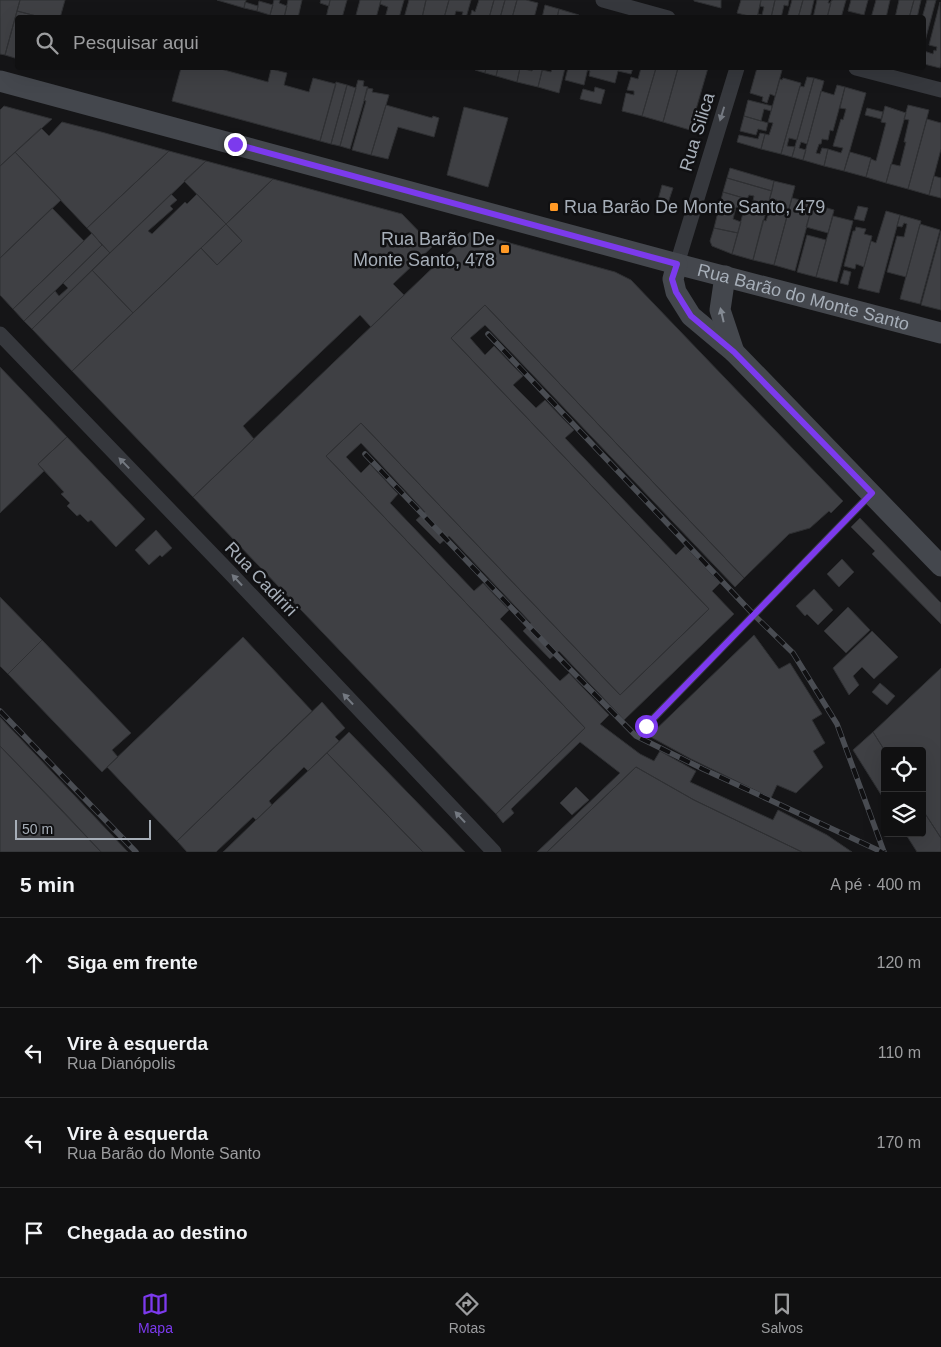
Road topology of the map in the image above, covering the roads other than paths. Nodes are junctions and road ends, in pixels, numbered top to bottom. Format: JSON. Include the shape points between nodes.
{"nodes":[{"id":1,"x":603,"y":0,"type":"edge"},
{"id":2,"x":657,"y":15,"type":"edge"},
{"id":3,"x":735,"y":70,"type":"edge"},
{"id":4,"x":864,"y":70,"type":"edge"},
{"id":5,"x":0,"y":81,"type":"edge"},
{"id":6,"x":941,"y":90,"type":"edge"},
{"id":7,"x":677,"y":264,"type":"junction"},
{"id":8,"x":725,"y":276,"type":"junction"},
{"id":9,"x":941,"y":332,"type":"edge"},
{"id":10,"x":0,"y":334,"type":"edge"},
{"id":11,"x":734,"y":352,"type":"junction"},
{"id":12,"x":872,"y":493,"type":"junction"},
{"id":13,"x":941,"y":566,"type":"edge"},
{"id":14,"x":646,"y":726,"type":"dead end"},
{"id":15,"x":494,"y":852,"type":"edge"}],
"edges":[{"from":1,"to":2,"type":"street"},
{"from":3,"to":7,"type":"street","name":"Rua Silica","one_way":true},
{"from":4,"to":6,"type":"street"},
{"from":5,"to":7,"type":"street","name":"Rua Barão do Monte Santo"},
{"from":7,"to":8,"type":"street","name":"Rua Barão do Monte Santo"},
{"from":7,"to":11,"type":"street","via":[[672,279],[691,316]]},
{"from":8,"to":9,"type":"street","name":"Rua Barão do Monte Santo"},
{"from":11,"to":8,"type":"street","one_way":true,"via":[[720,310]]},
{"from":15,"to":10,"type":"street","name":"Rua Cadiriri","one_way":true},
{"from":11,"to":12,"type":"street"},
{"from":12,"to":13,"type":"street"},
{"from":12,"to":14,"type":"lane"}]}
